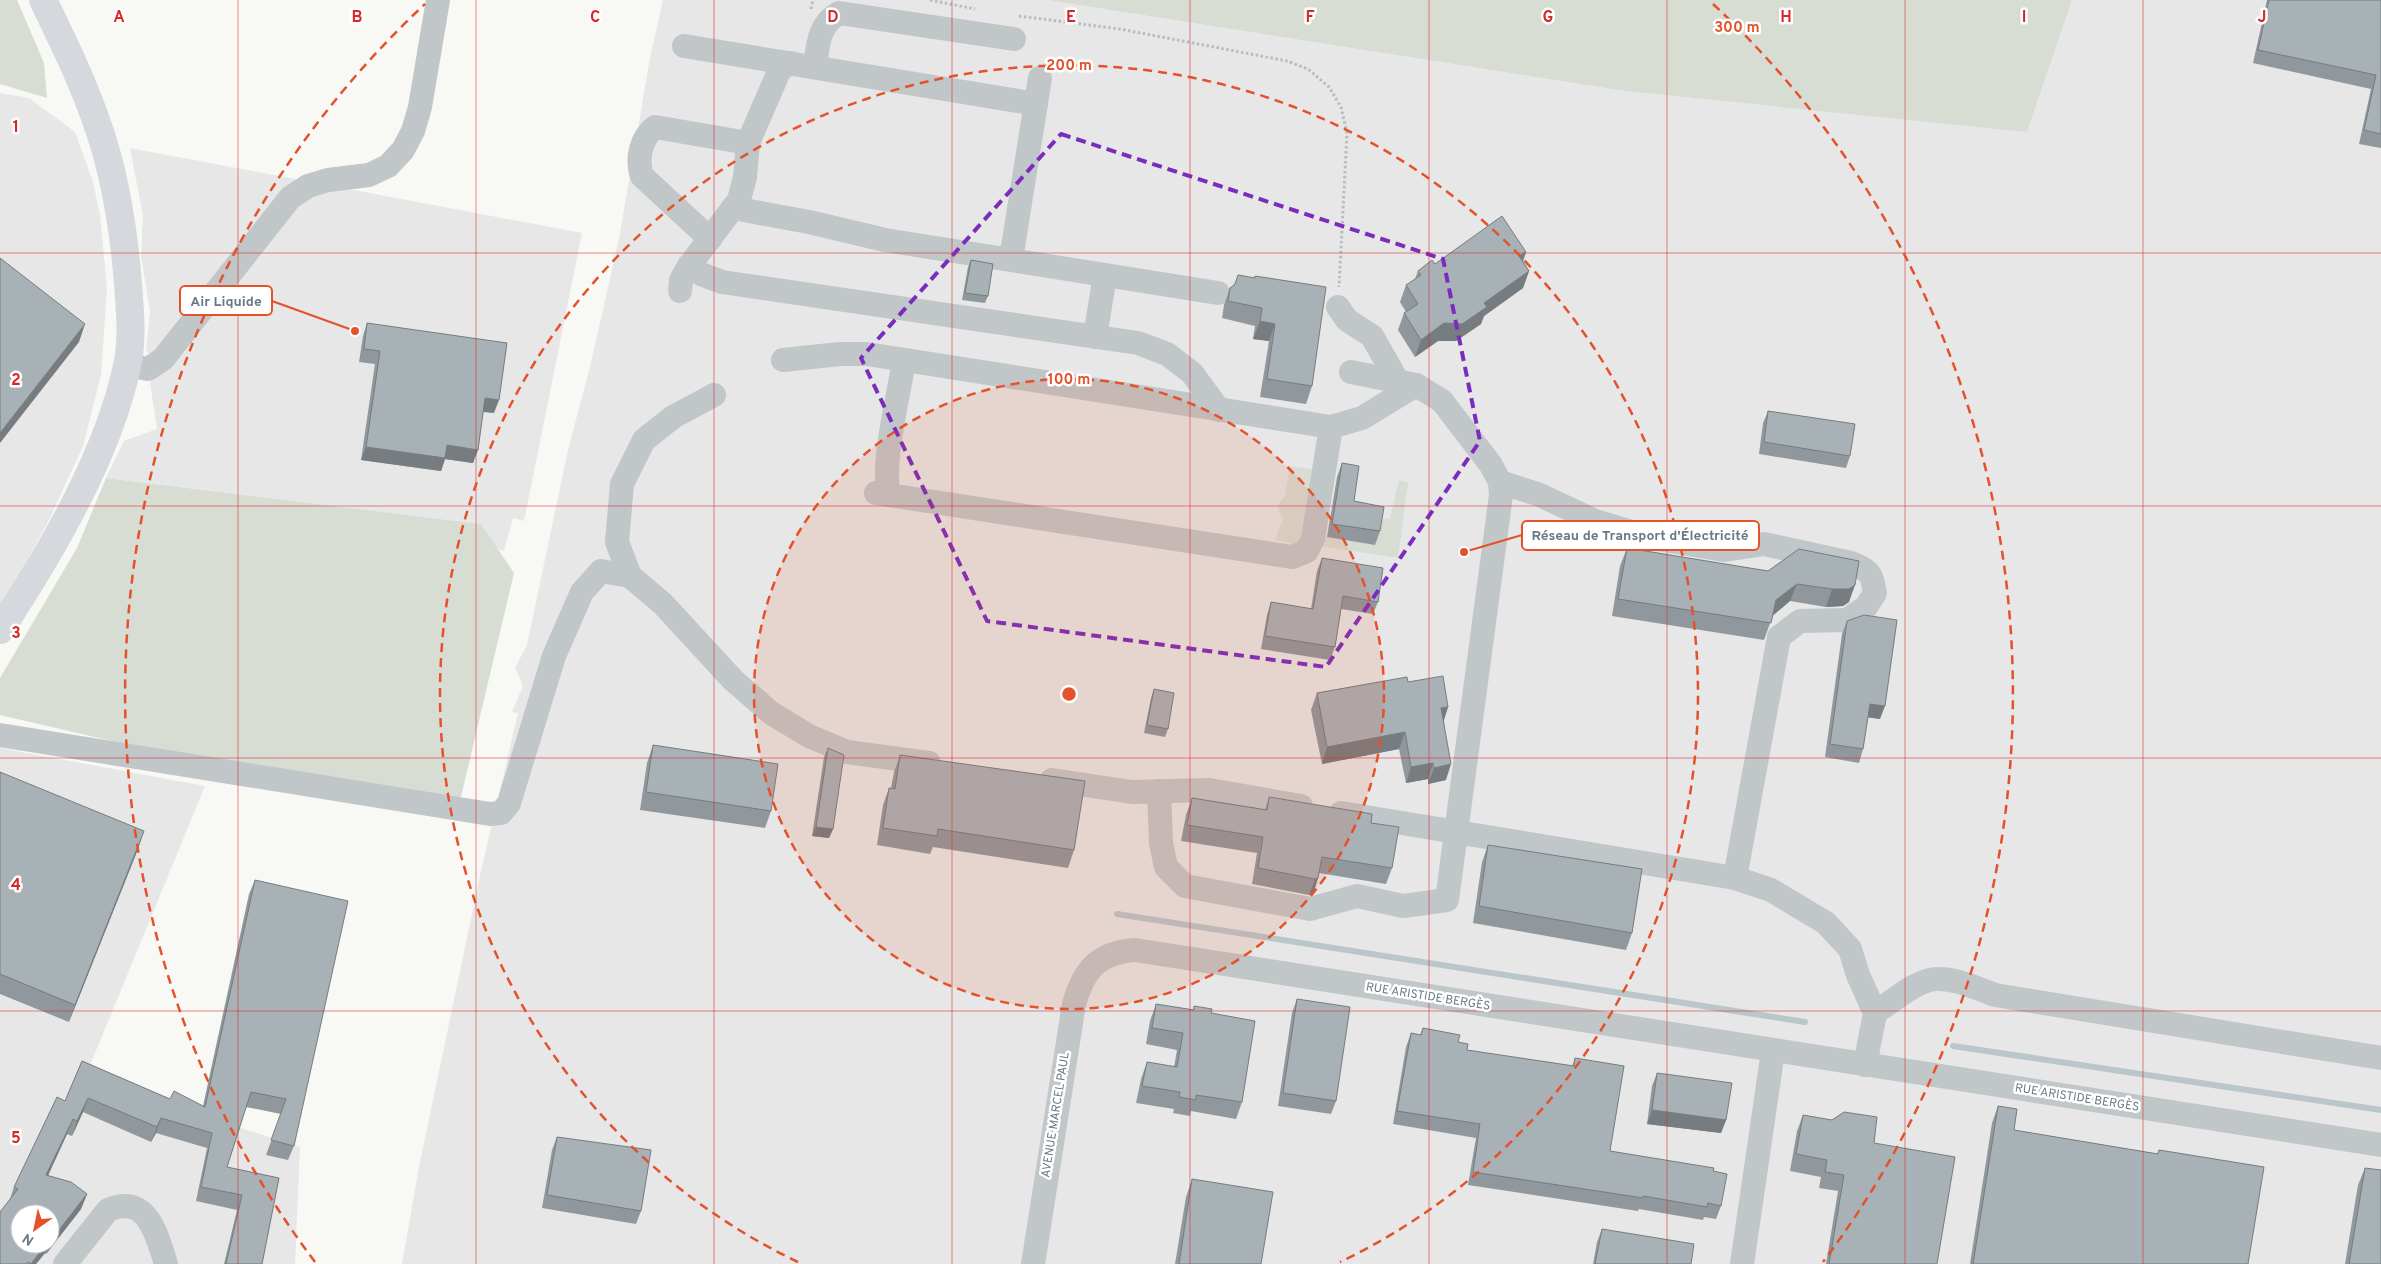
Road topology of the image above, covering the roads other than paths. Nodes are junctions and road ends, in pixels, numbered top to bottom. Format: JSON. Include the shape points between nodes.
{"nodes":[{"id":1,"x":43,"y":0,"type":"edge"},
{"id":2,"x":438,"y":0,"type":"edge"},
{"id":3,"x":1014,"y":38,"type":"dead end"},
{"id":4,"x":684,"y":46,"type":"dead end"},
{"id":5,"x":791,"y":63,"type":"junction"},
{"id":6,"x":815,"y":67,"type":"junction"},
{"id":7,"x":1040,"y":78,"type":"dead end"},
{"id":8,"x":1036,"y":104,"type":"junction"},
{"id":9,"x":748,"y":143,"type":"junction"},
{"id":10,"x":733,"y":208,"type":"junction"},
{"id":11,"x":710,"y":239,"type":"junction"},
{"id":12,"x":1011,"y":259,"type":"junction"},
{"id":13,"x":689,"y":266,"type":"junction"},
{"id":14,"x":1105,"y":275,"type":"junction"},
{"id":15,"x":680,"y":291,"type":"dead end"},
{"id":16,"x":1218,"y":293,"type":"dead end"},
{"id":17,"x":1338,"y":307,"type":"road end"},
{"id":18,"x":1095,"y":337,"type":"junction"},
{"id":19,"x":783,"y":360,"type":"dead end"},
{"id":20,"x":904,"y":360,"type":"junction"},
{"id":21,"x":127,"y":365,"type":"junction"},
{"id":22,"x":1351,"y":372,"type":"dead end"},
{"id":23,"x":1407,"y":384,"type":"junction"},
{"id":24,"x":714,"y":395,"type":"dead end"},
{"id":25,"x":1219,"y":410,"type":"junction"},
{"id":26,"x":1331,"y":428,"type":"junction"},
{"id":27,"x":1500,"y":482,"type":"junction"},
{"id":28,"x":630,"y":576,"type":"junction"},
{"id":29,"x":0,"y":630,"type":"edge"},
{"id":30,"x":0,"y":735,"type":"edge"},
{"id":31,"x":948,"y":766,"type":"edge"},
{"id":32,"x":1035,"y":778,"type":"edge"},
{"id":33,"x":1159,"y":791,"type":"junction"},
{"id":34,"x":1456,"y":833,"type":"junction"},
{"id":35,"x":1734,"y":878,"type":"junction"},
{"id":36,"x":1088,"y":970,"type":"joint"},
{"id":37,"x":1875,"y":1013,"type":"junction"},
{"id":38,"x":1773,"y":1051,"type":"junction"},
{"id":39,"x":2381,"y":1058,"type":"edge"},
{"id":40,"x":1865,"y":1065,"type":"junction"},
{"id":41,"x":2381,"y":1145,"type":"edge"},
{"id":42,"x":65,"y":1264,"type":"edge"},
{"id":43,"x":166,"y":1264,"type":"edge"},
{"id":44,"x":1033,"y":1264,"type":"edge"},
{"id":45,"x":1742,"y":1264,"type":"edge"}],
"edges":[{"from":1,"to":21,"type":"main road","via":[[100,132],[118,204],[132,330]]},
{"from":2,"to":21,"type":"street","via":[[420,107],[413,132],[403,150],[388,166],[369,175],[328,180],[308,186],[290,198],[163,359],[148,369]]},
{"from":3,"to":6,"type":"street","via":[[839,13],[830,18],[820,32]]},
{"from":4,"to":5,"type":"street"},
{"from":5,"to":6,"type":"street"},
{"from":5,"to":9,"type":"street","via":[[780,69]]},
{"from":6,"to":8,"type":"street"},
{"from":7,"to":8,"type":"street"},
{"from":8,"to":12,"type":"street"},
{"from":9,"to":10,"type":"street","via":[[745,177],[739,200]]},
{"from":9,"to":11,"type":"street","via":[[656,127],[643,142],[639,167],[642,176]]},
{"from":10,"to":11,"type":"street"},
{"from":10,"to":12,"type":"street","via":[[885,240]]},
{"from":11,"to":13,"type":"street"},
{"from":12,"to":14,"type":"street"},
{"from":13,"to":15,"type":"street","via":[[681,280]]},
{"from":13,"to":18,"type":"street","via":[[722,282]]},
{"from":14,"to":16,"type":"street"},
{"from":14,"to":18,"type":"street"},
{"from":17,"to":23,"type":"street","via":[[1347,320],[1372,336]]},
{"from":18,"to":25,"type":"street","via":[[1138,343],[1167,354],[1192,373]]},
{"from":19,"to":20,"type":"street","via":[[867,354]]},
{"from":20,"to":25,"type":"street"},
{"from":20,"to":26,"type":"street","via":[[883,494],[1292,557],[1307,551],[1313,539]]},
{"from":21,"to":29,"type":"main road","via":[[115,414],[69,514]]},
{"from":22,"to":23,"type":"street"},
{"from":23,"to":26,"type":"street","via":[[1362,418]]},
{"from":23,"to":27,"type":"street","via":[[1442,401],[1491,465]]},
{"from":24,"to":28,"type":"street","via":[[673,417],[644,440],[630,466],[622,484],[617,542]]},
{"from":25,"to":26,"type":"street"},
{"from":27,"to":34,"type":"street","via":[[1501,495]]},
{"from":27,"to":35,"type":"street","via":[[1635,534],[1724,550],[1764,544],[1851,563],[1872,576],[1875,593],[1866,607],[1848,620],[1800,621],[1779,637]]},
{"from":28,"to":30,"type":"street","via":[[601,571],[582,592],[554,656],[509,803],[501,813],[490,814]]},
{"from":28,"to":31,"type":"street","via":[[663,604],[733,680],[771,713],[809,736],[847,752]]},
{"from":32,"to":33,"type":"street","via":[[1132,792]]},
{"from":33,"to":34,"type":"street","via":[[1209,790]]},
{"from":33,"to":34,"type":"street","via":[[1161,844],[1166,867],[1185,886],[1310,909],[1357,896],[1403,906],[1447,900]]},
{"from":34,"to":35,"type":"street"},
{"from":35,"to":37,"type":"street","via":[[1771,890],[1826,923],[1850,949]]},
{"from":36,"to":38,"type":"street","name":"RUE ARISTIDE BERGÈS","via":[[1116,952],[1135,950]]},
{"from":36,"to":44,"type":"street","name":"AVENUE MARCEL PAUL","via":[[1079,985],[1074,1004]]},
{"from":37,"to":39,"type":"street","via":[[1913,986],[1934,977],[1957,980],[1995,995]]},
{"from":37,"to":40,"type":"street"},
{"from":38,"to":40,"type":"street","name":"RUE ARISTIDE BERGÈS"},
{"from":38,"to":45,"type":"street"},
{"from":40,"to":41,"type":"street","name":"RUE ARISTIDE BERGÈS"},
{"from":42,"to":43,"type":"street","via":[[108,1210],[116,1206],[146,1215],[153,1224]]}]}
